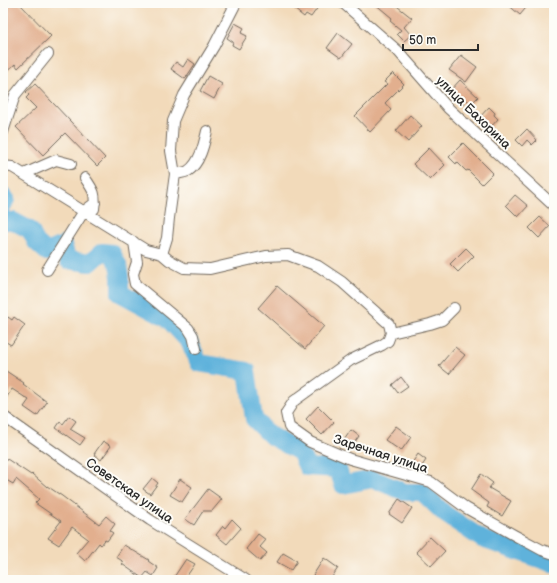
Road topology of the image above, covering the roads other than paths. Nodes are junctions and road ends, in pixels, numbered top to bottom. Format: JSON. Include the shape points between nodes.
{"nodes":[{"id":1,"x":236,"y":3,"type":"edge"},
{"id":2,"x":343,"y":3,"type":"edge"},
{"id":3,"x":48,"y":54,"type":"dead end"},
{"id":4,"x":207,"y":131,"type":"dead end"},
{"id":5,"x":3,"y":132,"type":"edge"},
{"id":6,"x":71,"y":164,"type":"dead end"},
{"id":7,"x":3,"y":166,"type":"edge"},
{"id":8,"x":24,"y":174,"type":"junction"},
{"id":9,"x":176,"y":174,"type":"junction"},
{"id":10,"x":86,"y":178,"type":"dead end"},
{"id":11,"x":95,"y":203,"type":"junction"},
{"id":12,"x":554,"y":206,"type":"edge"},
{"id":13,"x":84,"y":211,"type":"junction"},
{"id":14,"x":93,"y":217,"type":"junction"},
{"id":15,"x":134,"y":242,"type":"junction"},
{"id":16,"x":162,"y":254,"type":"junction"},
{"id":17,"x":47,"y":270,"type":"dead end"},
{"id":18,"x":454,"y":308,"type":"dead end"},
{"id":19,"x":391,"y":333,"type":"junction"},
{"id":20,"x":196,"y":350,"type":"dead end"},
{"id":21,"x":3,"y":416,"type":"edge"},
{"id":22,"x":554,"y":554,"type":"edge"},
{"id":23,"x":246,"y":580,"type":"edge"}],
"edges":[{"from":1,"to":9,"type":"street","via":[[214,46],[184,95],[173,121],[171,151]]},
{"from":2,"to":12,"type":"street","name":"улица Бахорина","via":[[398,51],[448,108]]},
{"from":3,"to":5,"type":"street","via":[[15,95]]},
{"from":4,"to":9,"type":"street","via":[[194,165],[187,171]]},
{"from":6,"to":8,"type":"street","via":[[56,160]]},
{"from":7,"to":8,"type":"street","via":[[12,167]]},
{"from":8,"to":13,"type":"street"},
{"from":9,"to":16,"type":"street","via":[[167,238]]},
{"from":10,"to":11,"type":"street","via":[[96,197]]},
{"from":11,"to":13,"type":"street"},
{"from":11,"to":14,"type":"street"},
{"from":13,"to":14,"type":"street"},
{"from":13,"to":17,"type":"street"},
{"from":14,"to":15,"type":"street"},
{"from":15,"to":16,"type":"street","via":[[146,250]]},
{"from":15,"to":20,"type":"street","via":[[137,262],[135,284],[188,328]]},
{"from":16,"to":19,"type":"street","via":[[184,268],[204,269],[266,256],[288,255],[300,259],[318,266],[342,282],[389,324]]},
{"from":18,"to":19,"type":"street","via":[[442,320]]},
{"from":19,"to":22,"type":"street","name":"Заречная улица","via":[[388,341],[351,360],[294,401],[286,413],[289,427],[310,442],[350,459],[431,482],[466,508],[514,536]]},
{"from":21,"to":23,"type":"street","name":"Советская улица","via":[[150,520]]}]}
